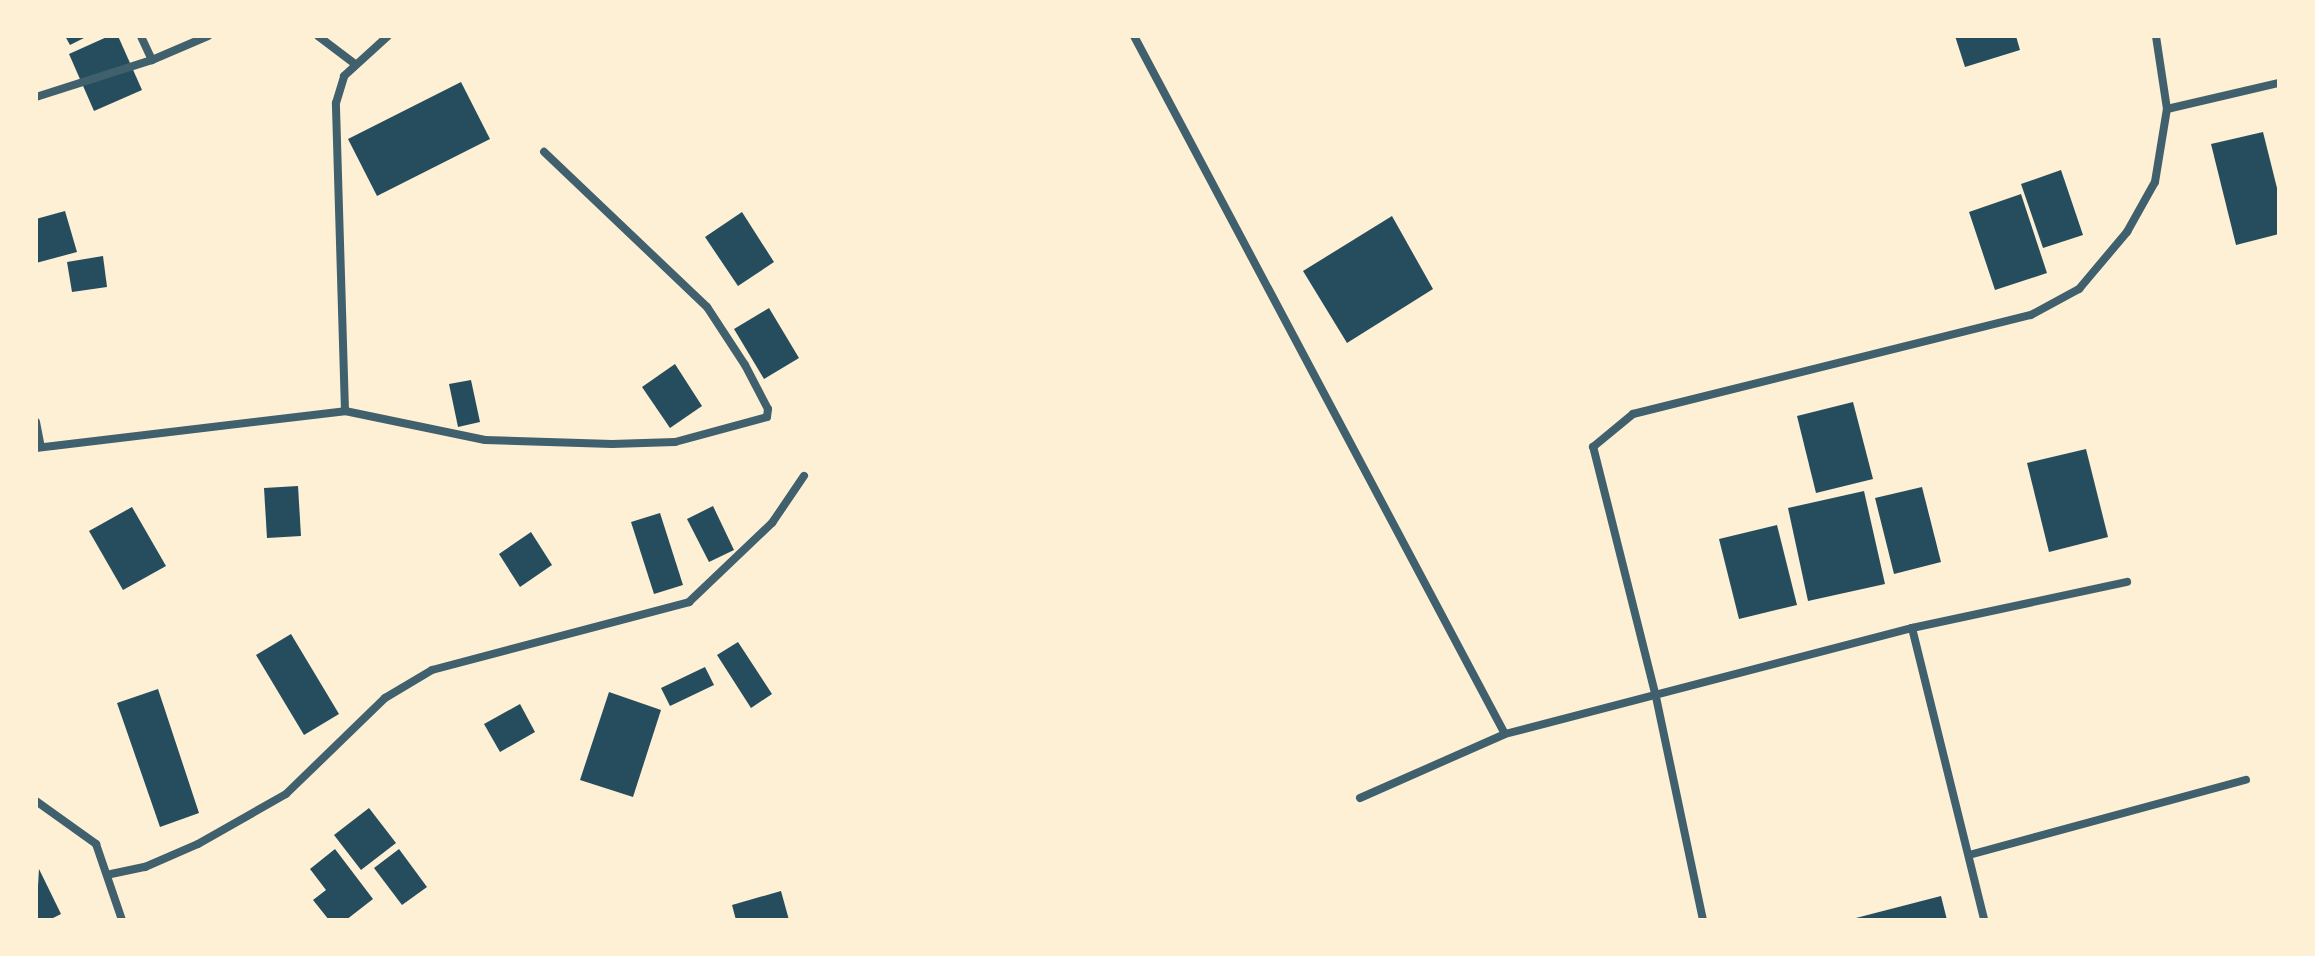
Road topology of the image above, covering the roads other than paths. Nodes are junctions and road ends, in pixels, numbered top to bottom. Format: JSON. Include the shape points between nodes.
{"nodes":[{"id":1,"x":141,"y":36,"type":"edge"},
{"id":2,"x":208,"y":36,"type":"edge"},
{"id":3,"x":318,"y":36,"type":"edge"},
{"id":4,"x":388,"y":36,"type":"edge"},
{"id":5,"x":1134,"y":36,"type":"edge"},
{"id":6,"x":2156,"y":36,"type":"edge"},
{"id":7,"x":152,"y":60,"type":"junction"},
{"id":8,"x":355,"y":64,"type":"junction"},
{"id":9,"x":2279,"y":83,"type":"edge"},
{"id":10,"x":36,"y":97,"type":"edge"},
{"id":11,"x":2167,"y":109,"type":"junction"},
{"id":12,"x":544,"y":152,"type":"dead end"},
{"id":13,"x":345,"y":411,"type":"junction"},
{"id":14,"x":36,"y":422,"type":"edge"},
{"id":15,"x":38,"y":447,"type":"edge"},
{"id":16,"x":804,"y":476,"type":"dead end"},
{"id":17,"x":2127,"y":582,"type":"dead end"},
{"id":18,"x":1912,"y":628,"type":"junction"},
{"id":19,"x":1655,"y":693,"type":"junction"},
{"id":20,"x":1505,"y":734,"type":"junction"},
{"id":21,"x":2246,"y":780,"type":"dead end"},
{"id":22,"x":1360,"y":798,"type":"dead end"},
{"id":23,"x":36,"y":801,"type":"edge"},
{"id":24,"x":1969,"y":855,"type":"junction"},
{"id":25,"x":111,"y":874,"type":"junction"},
{"id":26,"x":122,"y":920,"type":"edge"},
{"id":27,"x":1703,"y":920,"type":"edge"},
{"id":28,"x":1984,"y":920,"type":"edge"}],
"edges":[{"from":1,"to":7,"type":"street"},
{"from":2,"to":7,"type":"street"},
{"from":3,"to":8,"type":"street"},
{"from":4,"to":8,"type":"street"},
{"from":5,"to":20,"type":"street"},
{"from":6,"to":11,"type":"street"},
{"from":7,"to":10,"type":"street"},
{"from":8,"to":13,"type":"street","via":[[344,76],[336,103]]},
{"from":9,"to":11,"type":"street"},
{"from":11,"to":19,"type":"street","via":[[2155,182],[2127,232],[2079,289],[2031,315],[1633,414],[1593,447]]},
{"from":12,"to":13,"type":"street","via":[[707,307],[745,365],[768,409],[767,417],[675,442],[612,444],[485,440]]},
{"from":13,"to":15,"type":"street"},
{"from":14,"to":15,"type":"street"},
{"from":16,"to":25,"type":"street","via":[[772,523],[689,602],[432,670],[385,698],[286,794],[198,844],[145,867]]},
{"from":17,"to":18,"type":"street"},
{"from":18,"to":19,"type":"street"},
{"from":18,"to":24,"type":"street"},
{"from":19,"to":20,"type":"street"},
{"from":19,"to":27,"type":"street"},
{"from":20,"to":22,"type":"street"},
{"from":21,"to":24,"type":"street"},
{"from":23,"to":25,"type":"street","via":[[96,844]]},
{"from":24,"to":28,"type":"street"},
{"from":25,"to":26,"type":"street"}]}
